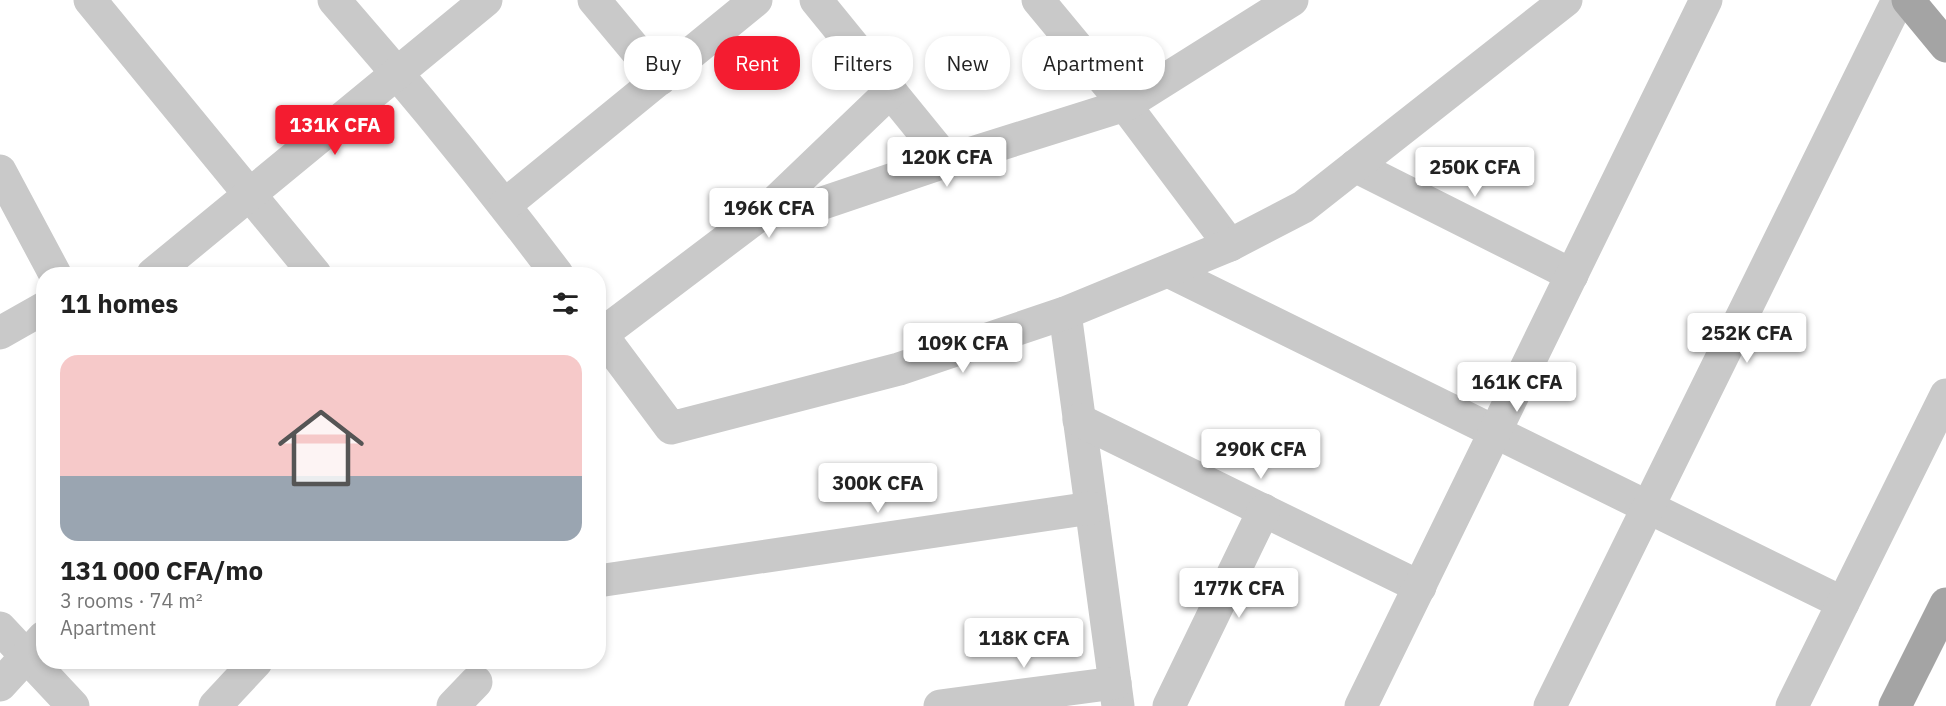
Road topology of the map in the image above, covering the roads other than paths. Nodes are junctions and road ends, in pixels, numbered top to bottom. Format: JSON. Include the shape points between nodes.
{"nodes":[{"id":1,"x":90,"y":0,"type":"edge"},
{"id":2,"x":334,"y":0,"type":"edge"},
{"id":3,"x":486,"y":0,"type":"edge"},
{"id":4,"x":594,"y":0,"type":"edge"},
{"id":5,"x":756,"y":0,"type":"edge"},
{"id":6,"x":816,"y":0,"type":"edge"},
{"id":7,"x":1038,"y":0,"type":"edge"},
{"id":8,"x":1292,"y":0,"type":"edge"},
{"id":9,"x":1566,"y":0,"type":"edge"},
{"id":10,"x":1706,"y":0,"type":"edge"},
{"id":11,"x":1898,"y":0,"type":"edge"},
{"id":12,"x":1908,"y":0,"type":"edge"},
{"id":13,"x":1256,"y":9,"type":"edge"},
{"id":14,"x":624,"y":36,"type":"edge"},
{"id":15,"x":702,"y":44,"type":"edge"},
{"id":16,"x":1946,"y":46,"type":"edge"},
{"id":17,"x":398,"y":72,"type":"junction"},
{"id":18,"x":646,"y":90,"type":"edge"},
{"id":19,"x":891,"y":91,"type":"junction"},
{"id":20,"x":1125,"y":105,"type":"junction"},
{"id":21,"x":947,"y":161,"type":"junction"},
{"id":22,"x":1354,"y":166,"type":"junction"},
{"id":23,"x":0,"y":171,"type":"edge"},
{"id":24,"x":249,"y":194,"type":"junction"},
{"id":25,"x":505,"y":205,"type":"junction"},
{"id":26,"x":770,"y":207,"type":"junction"},
{"id":27,"x":1230,"y":245,"type":"junction"},
{"id":28,"x":51,"y":267,"type":"edge"},
{"id":29,"x":161,"y":267,"type":"edge"},
{"id":30,"x":301,"y":267,"type":"edge"},
{"id":31,"x":552,"y":267,"type":"edge"},
{"id":32,"x":1168,"y":271,"type":"junction"},
{"id":33,"x":1572,"y":275,"type":"junction"},
{"id":34,"x":36,"y":313,"type":"edge"},
{"id":35,"x":1065,"y":313,"type":"junction"},
{"id":36,"x":606,"y":328,"type":"edge"},
{"id":37,"x":0,"y":333,"type":"edge"},
{"id":38,"x":606,"y":340,"type":"edge"},
{"id":39,"x":1946,"y":395,"type":"edge"},
{"id":40,"x":1079,"y":420,"type":"junction"},
{"id":41,"x":1495,"y":431,"type":"junction"},
{"id":42,"x":1648,"y":506,"type":"junction"},
{"id":43,"x":1091,"y":508,"type":"junction"},
{"id":44,"x":1264,"y":510,"type":"junction"},
{"id":45,"x":606,"y":580,"type":"edge"},
{"id":46,"x":1420,"y":587,"type":"junction"},
{"id":47,"x":1843,"y":603,"type":"junction"},
{"id":48,"x":1946,"y":604,"type":"edge"},
{"id":49,"x":0,"y":628,"type":"edge"},
{"id":50,"x":35,"y":646,"type":"edge"},
{"id":51,"x":50,"y":669,"type":"edge"},
{"id":52,"x":249,"y":669,"type":"edge"},
{"id":53,"x":476,"y":682,"type":"dead end"},
{"id":54,"x":0,"y":685,"type":"edge"},
{"id":55,"x":1116,"y":695,"type":"edge"},
{"id":56,"x":73,"y":706,"type":"edge"},
{"id":57,"x":215,"y":706,"type":"edge"},
{"id":58,"x":453,"y":706,"type":"edge"},
{"id":59,"x":940,"y":706,"type":"edge"},
{"id":60,"x":1169,"y":706,"type":"edge"},
{"id":61,"x":1361,"y":706,"type":"edge"},
{"id":62,"x":1550,"y":706,"type":"edge"},
{"id":63,"x":1792,"y":706,"type":"edge"},
{"id":64,"x":1895,"y":706,"type":"edge"}],
"edges":[{"from":1,"to":24,"type":"street"},
{"from":2,"to":17,"type":"street"},
{"from":3,"to":17,"type":"street"},
{"from":4,"to":14,"type":"street"},
{"from":5,"to":15,"type":"street"},
{"from":6,"to":19,"type":"street"},
{"from":7,"to":20,"type":"street"},
{"from":8,"to":13,"type":"street"},
{"from":9,"to":22,"type":"street"},
{"from":10,"to":33,"type":"street"},
{"from":11,"to":42,"type":"street"},
{"from":12,"to":16,"type":"main road"},
{"from":13,"to":20,"type":"street"},
{"from":17,"to":24,"type":"street"},
{"from":17,"to":25,"type":"street"},
{"from":18,"to":25,"type":"street"},
{"from":19,"to":21,"type":"street"},
{"from":19,"to":26,"type":"street"},
{"from":20,"to":21,"type":"street"},
{"from":20,"to":27,"type":"street"},
{"from":21,"to":26,"type":"street","via":[[811,207]]},
{"from":22,"to":27,"type":"street","via":[[1303,207]]},
{"from":22,"to":33,"type":"street"},
{"from":23,"to":28,"type":"street"},
{"from":24,"to":29,"type":"street"},
{"from":24,"to":30,"type":"street"},
{"from":25,"to":31,"type":"street"},
{"from":26,"to":36,"type":"street"},
{"from":27,"to":32,"type":"street"},
{"from":32,"to":35,"type":"street"},
{"from":32,"to":41,"type":"street"},
{"from":33,"to":41,"type":"street"},
{"from":34,"to":37,"type":"street"},
{"from":35,"to":38,"type":"street","via":[[898,369],[671,428]]},
{"from":35,"to":40,"type":"street"},
{"from":39,"to":47,"type":"street"},
{"from":40,"to":43,"type":"street"},
{"from":40,"to":44,"type":"street"},
{"from":41,"to":42,"type":"street"},
{"from":41,"to":46,"type":"street"},
{"from":42,"to":47,"type":"street"},
{"from":42,"to":62,"type":"street"},
{"from":43,"to":45,"type":"street"},
{"from":43,"to":55,"type":"street"},
{"from":44,"to":46,"type":"street"},
{"from":44,"to":60,"type":"street"},
{"from":46,"to":61,"type":"street"},
{"from":47,"to":63,"type":"street"},
{"from":48,"to":64,"type":"main road"},
{"from":49,"to":50,"type":"street"},
{"from":50,"to":54,"type":"street"},
{"from":51,"to":56,"type":"street"},
{"from":52,"to":57,"type":"street"},
{"from":53,"to":58,"type":"street"},
{"from":55,"to":59,"type":"street"}]}
